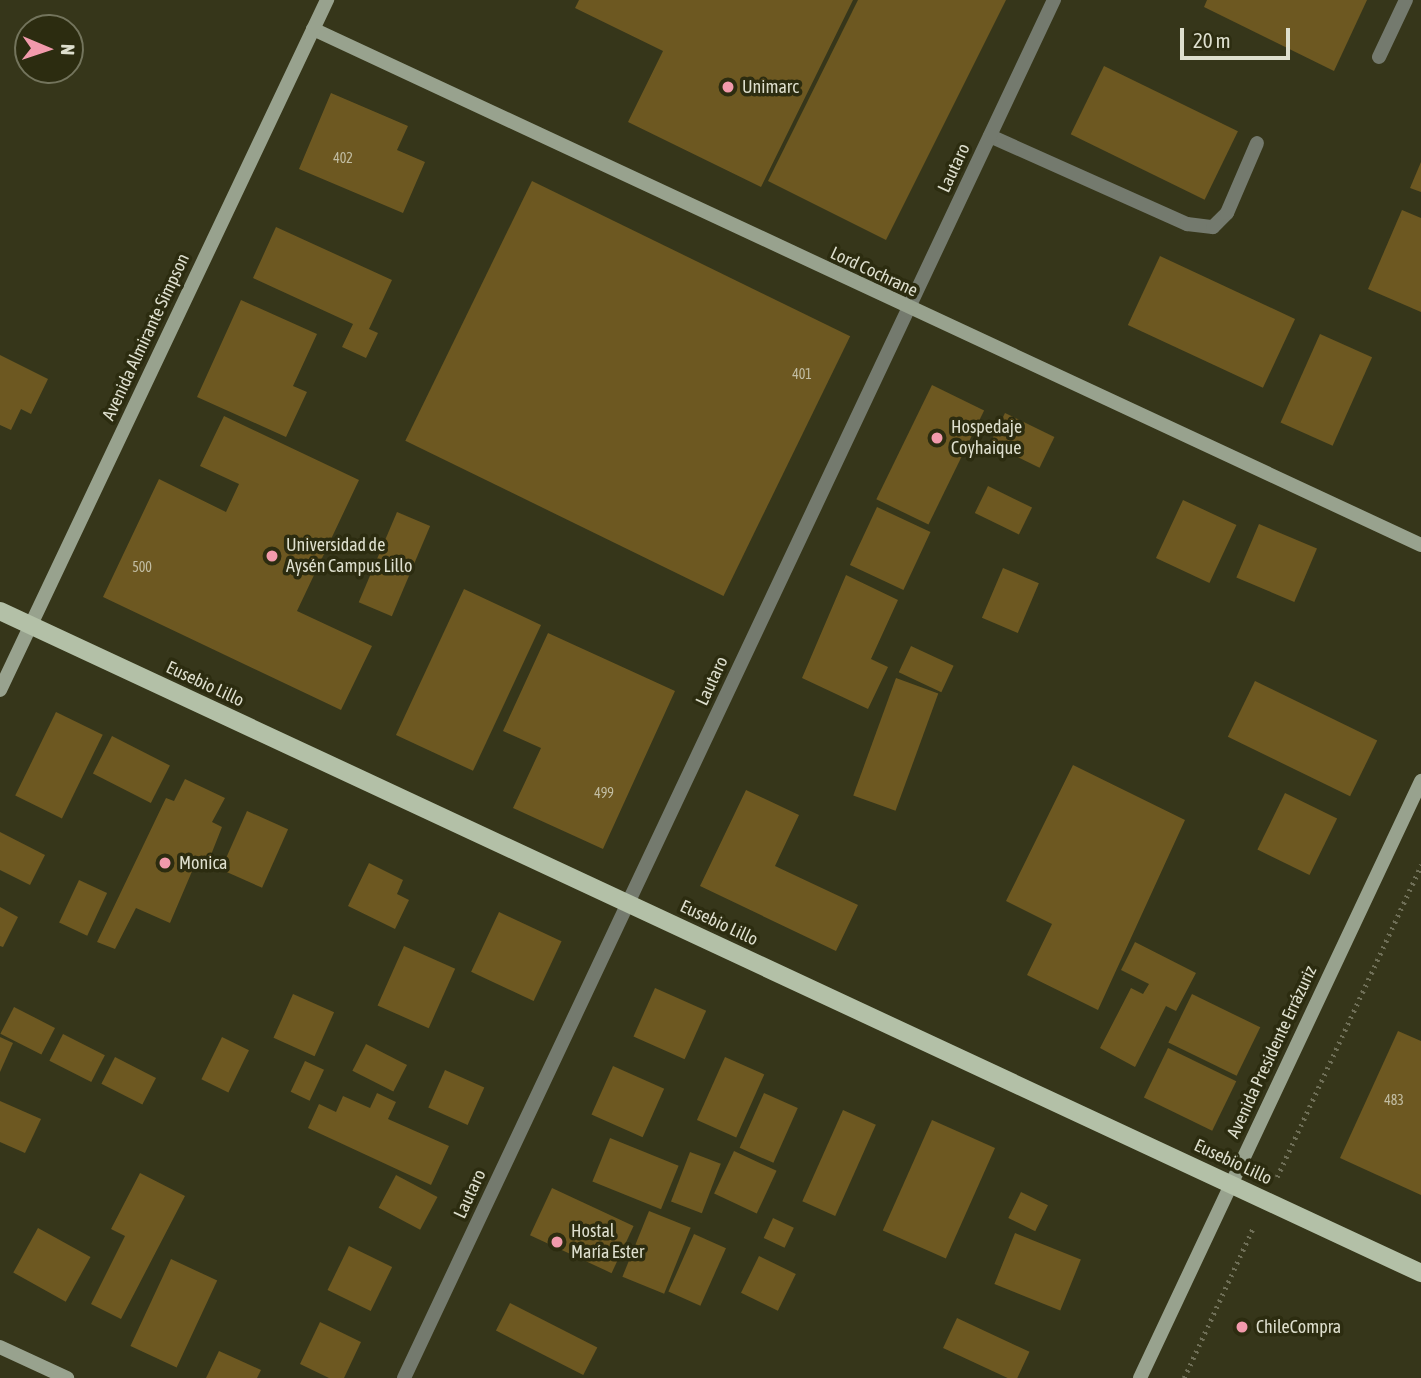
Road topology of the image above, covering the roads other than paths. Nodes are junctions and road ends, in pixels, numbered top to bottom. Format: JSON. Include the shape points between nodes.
{"nodes":[{"id":1,"x":327,"y":0,"type":"edge"},
{"id":2,"x":1054,"y":0,"type":"edge"},
{"id":3,"x":1406,"y":0,"type":"edge"},
{"id":4,"x":313,"y":29,"type":"junction"},
{"id":5,"x":1379,"y":57,"type":"dead end"},
{"id":6,"x":990,"y":136,"type":"junction"},
{"id":7,"x":1256,"y":143,"type":"dead end"},
{"id":8,"x":910,"y":309,"type":"junction"},
{"id":9,"x":1421,"y":545,"type":"edge"},
{"id":10,"x":0,"y":611,"type":"edge"},
{"id":11,"x":31,"y":626,"type":"junction"},
{"id":12,"x":0,"y":690,"type":"edge"},
{"id":13,"x":1421,"y":780,"type":"edge"},
{"id":14,"x":628,"y":904,"type":"junction"},
{"id":15,"x":1231,"y":1184,"type":"junction"},
{"id":16,"x":1421,"y":1273,"type":"edge"},
{"id":17,"x":0,"y":1347,"type":"edge"},
{"id":18,"x":66,"y":1378,"type":"edge"},
{"id":19,"x":404,"y":1378,"type":"edge"},
{"id":20,"x":1140,"y":1378,"type":"edge"}],
"edges":[{"from":1,"to":4,"type":"main road","name":"Avenida Almirante Simpson"},
{"from":2,"to":6,"type":"street","name":"Lautaro"},
{"from":3,"to":5,"type":"street"},
{"from":4,"to":8,"type":"main road","name":"Lord Cochrane"},
{"from":4,"to":11,"type":"main road","name":"Avenida Almirante Simpson"},
{"from":6,"to":7,"type":"street","via":[[1187,224],[1213,227],[1227,213]]},
{"from":6,"to":8,"type":"street","name":"Lautaro"},
{"from":8,"to":9,"type":"main road","name":"Lord Cochrane"},
{"from":8,"to":14,"type":"street","name":"Lautaro"},
{"from":10,"to":11,"type":"main road","name":"Eusebio Lillo"},
{"from":11,"to":12,"type":"main road","name":"Avenida Almirante Simpson"},
{"from":11,"to":14,"type":"main road","name":"Eusebio Lillo"},
{"from":13,"to":15,"type":"main road","name":"Avenida Presidente Errázuriz"},
{"from":14,"to":15,"type":"main road","name":"Eusebio Lillo"},
{"from":14,"to":19,"type":"street","name":"Lautaro"},
{"from":15,"to":16,"type":"main road","name":"Eusebio Lillo"},
{"from":15,"to":20,"type":"main road","name":"Avenida Presidente Errázuriz"},
{"from":17,"to":18,"type":"main road"}]}
